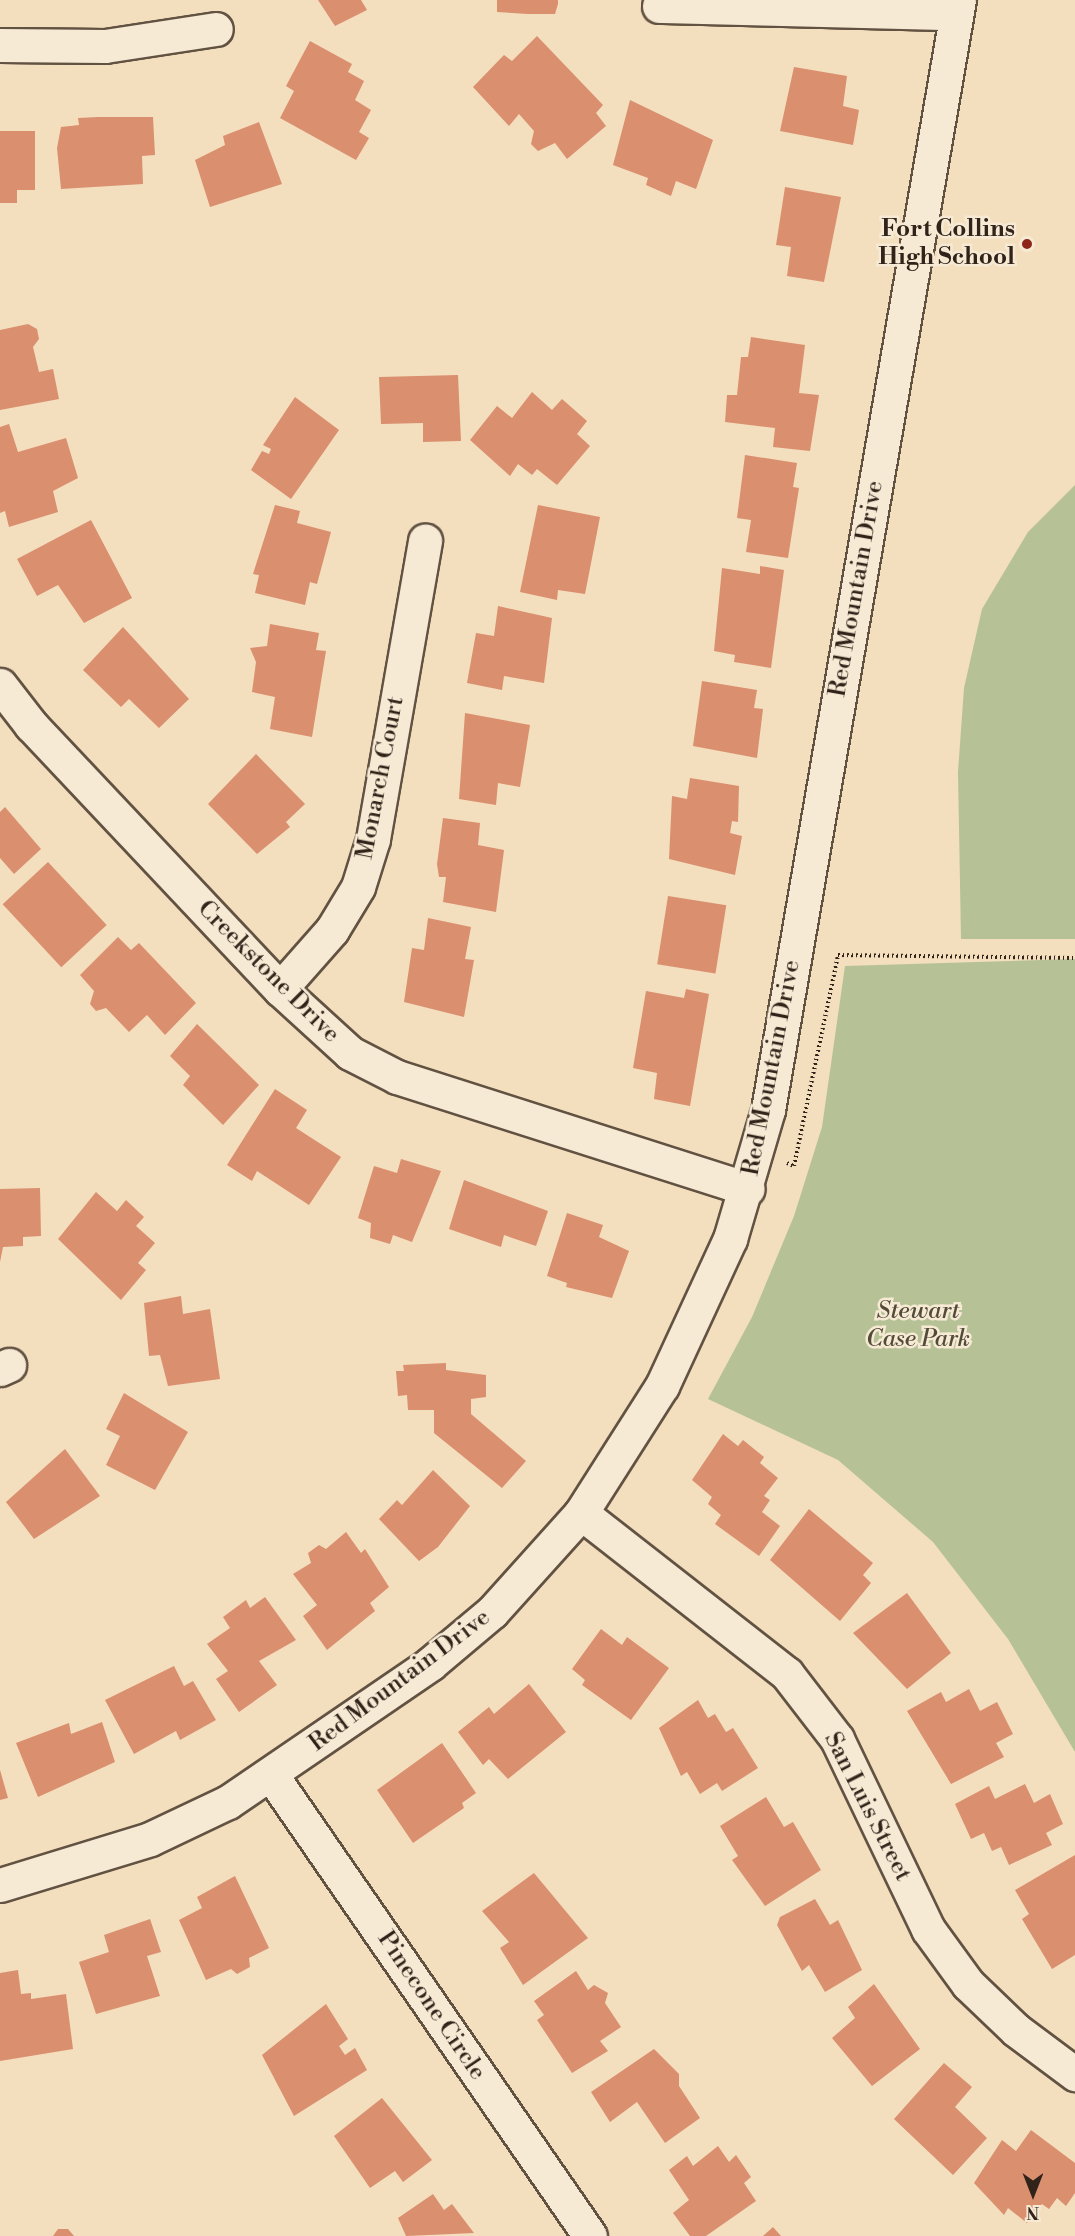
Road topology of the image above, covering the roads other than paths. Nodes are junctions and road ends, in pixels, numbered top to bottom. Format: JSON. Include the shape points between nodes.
{"nodes":[{"id":1,"x":659,"y":6,"type":"dead end"},
{"id":2,"x":958,"y":7,"type":"edge"},
{"id":3,"x":216,"y":29,"type":"dead end"},
{"id":4,"x":0,"y":45,"type":"edge"},
{"id":5,"x":425,"y":541,"type":"dead end"},
{"id":6,"x":0,"y":685,"type":"edge"},
{"id":7,"x":280,"y":989,"type":"junction"},
{"id":8,"x":748,"y":1189,"type":"junction"},
{"id":9,"x":581,"y":1513,"type":"junction"},
{"id":10,"x":272,"y":1776,"type":"junction"},
{"id":11,"x":0,"y":1885,"type":"edge"},
{"id":12,"x":1075,"y":2074,"type":"edge"},
{"id":13,"x":590,"y":2236,"type":"edge"}],
"edges":[{"from":1,"to":2,"type":"street"},
{"from":2,"to":8,"type":"street","name":"Red Mountain Drive","via":[[768,1110]]},
{"from":3,"to":4,"type":"street","via":[[105,46]]},
{"from":5,"to":7,"type":"street","name":"Monarch Court","via":[[373,838],[358,887],[332,930]]},
{"from":6,"to":7,"type":"street","name":"Creekstone Drive","via":[[31,726]]},
{"from":7,"to":8,"type":"street","name":"Creekstone Drive","via":[[350,1053],[397,1077]]},
{"from":8,"to":9,"type":"street","name":"Red Mountain Drive","via":[[698,1314],[662,1386]]},
{"from":9,"to":10,"type":"street","name":"Red Mountain Drive","via":[[492,1612],[430,1664]]},
{"from":9,"to":12,"type":"street","name":"San Luis Street","via":[[787,1674],[837,1739],[928,1929],[968,1984],[1016,2030]]},
{"from":10,"to":11,"type":"street","name":"Red Mountain Drive","via":[[150,1839]]},
{"from":10,"to":13,"type":"street","name":"Pinecone Circle"}]}
